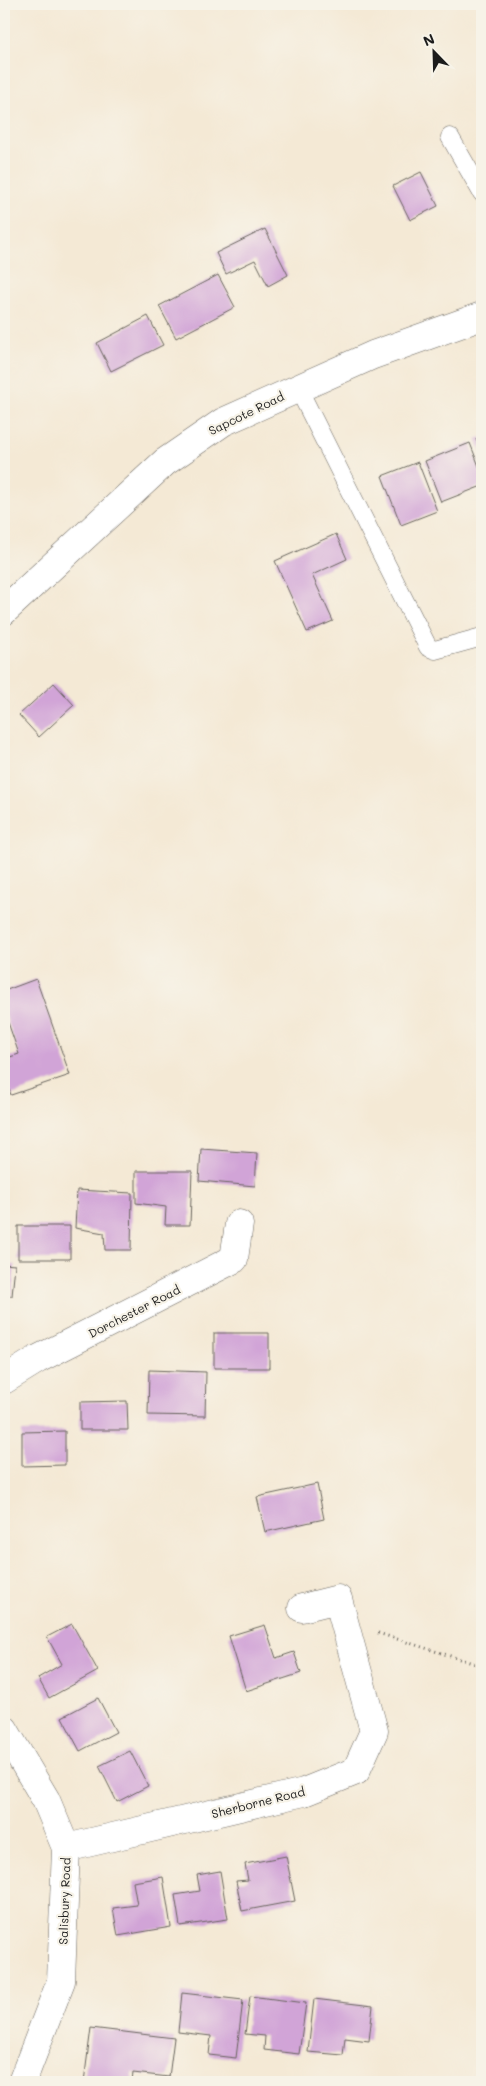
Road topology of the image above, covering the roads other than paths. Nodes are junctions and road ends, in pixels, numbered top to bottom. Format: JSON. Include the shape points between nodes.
{"nodes":[{"id":1,"x":450,"y":137,"type":"dead end"},
{"id":2,"x":482,"y":193,"type":"edge"},
{"id":3,"x":482,"y":316,"type":"edge"},
{"id":4,"x":298,"y":388,"type":"junction"},
{"id":5,"x":4,"y":611,"type":"edge"},
{"id":6,"x":482,"y":637,"type":"edge"},
{"id":7,"x":239,"y":1224,"type":"dead end"},
{"id":8,"x":4,"y":1380,"type":"edge"},
{"id":9,"x":302,"y":1608,"type":"dead end"},
{"id":10,"x":4,"y":1729,"type":"edge"},
{"id":11,"x":66,"y":1848,"type":"junction"},
{"id":12,"x":24,"y":2082,"type":"edge"}],
"edges":[{"from":1,"to":2,"type":"lane"},
{"from":3,"to":4,"type":"street","name":"Sapcote Road","via":[[373,355]]},
{"from":4,"to":5,"type":"street","name":"Sapcote Road","via":[[223,422],[165,462]]},
{"from":4,"to":6,"type":"lane","via":[[428,647],[435,650]]},
{"from":7,"to":8,"type":"street","name":"Dorchester Road","via":[[234,1259],[38,1359]]},
{"from":9,"to":11,"type":"street","name":"Sherborne Road","via":[[338,1599],[374,1731],[356,1771],[304,1792]]},
{"from":10,"to":11,"type":"street","name":"Salisbury Road","via":[[46,1800]]},
{"from":11,"to":12,"type":"street","name":"Salisbury Road","via":[[61,1981]]}]}
